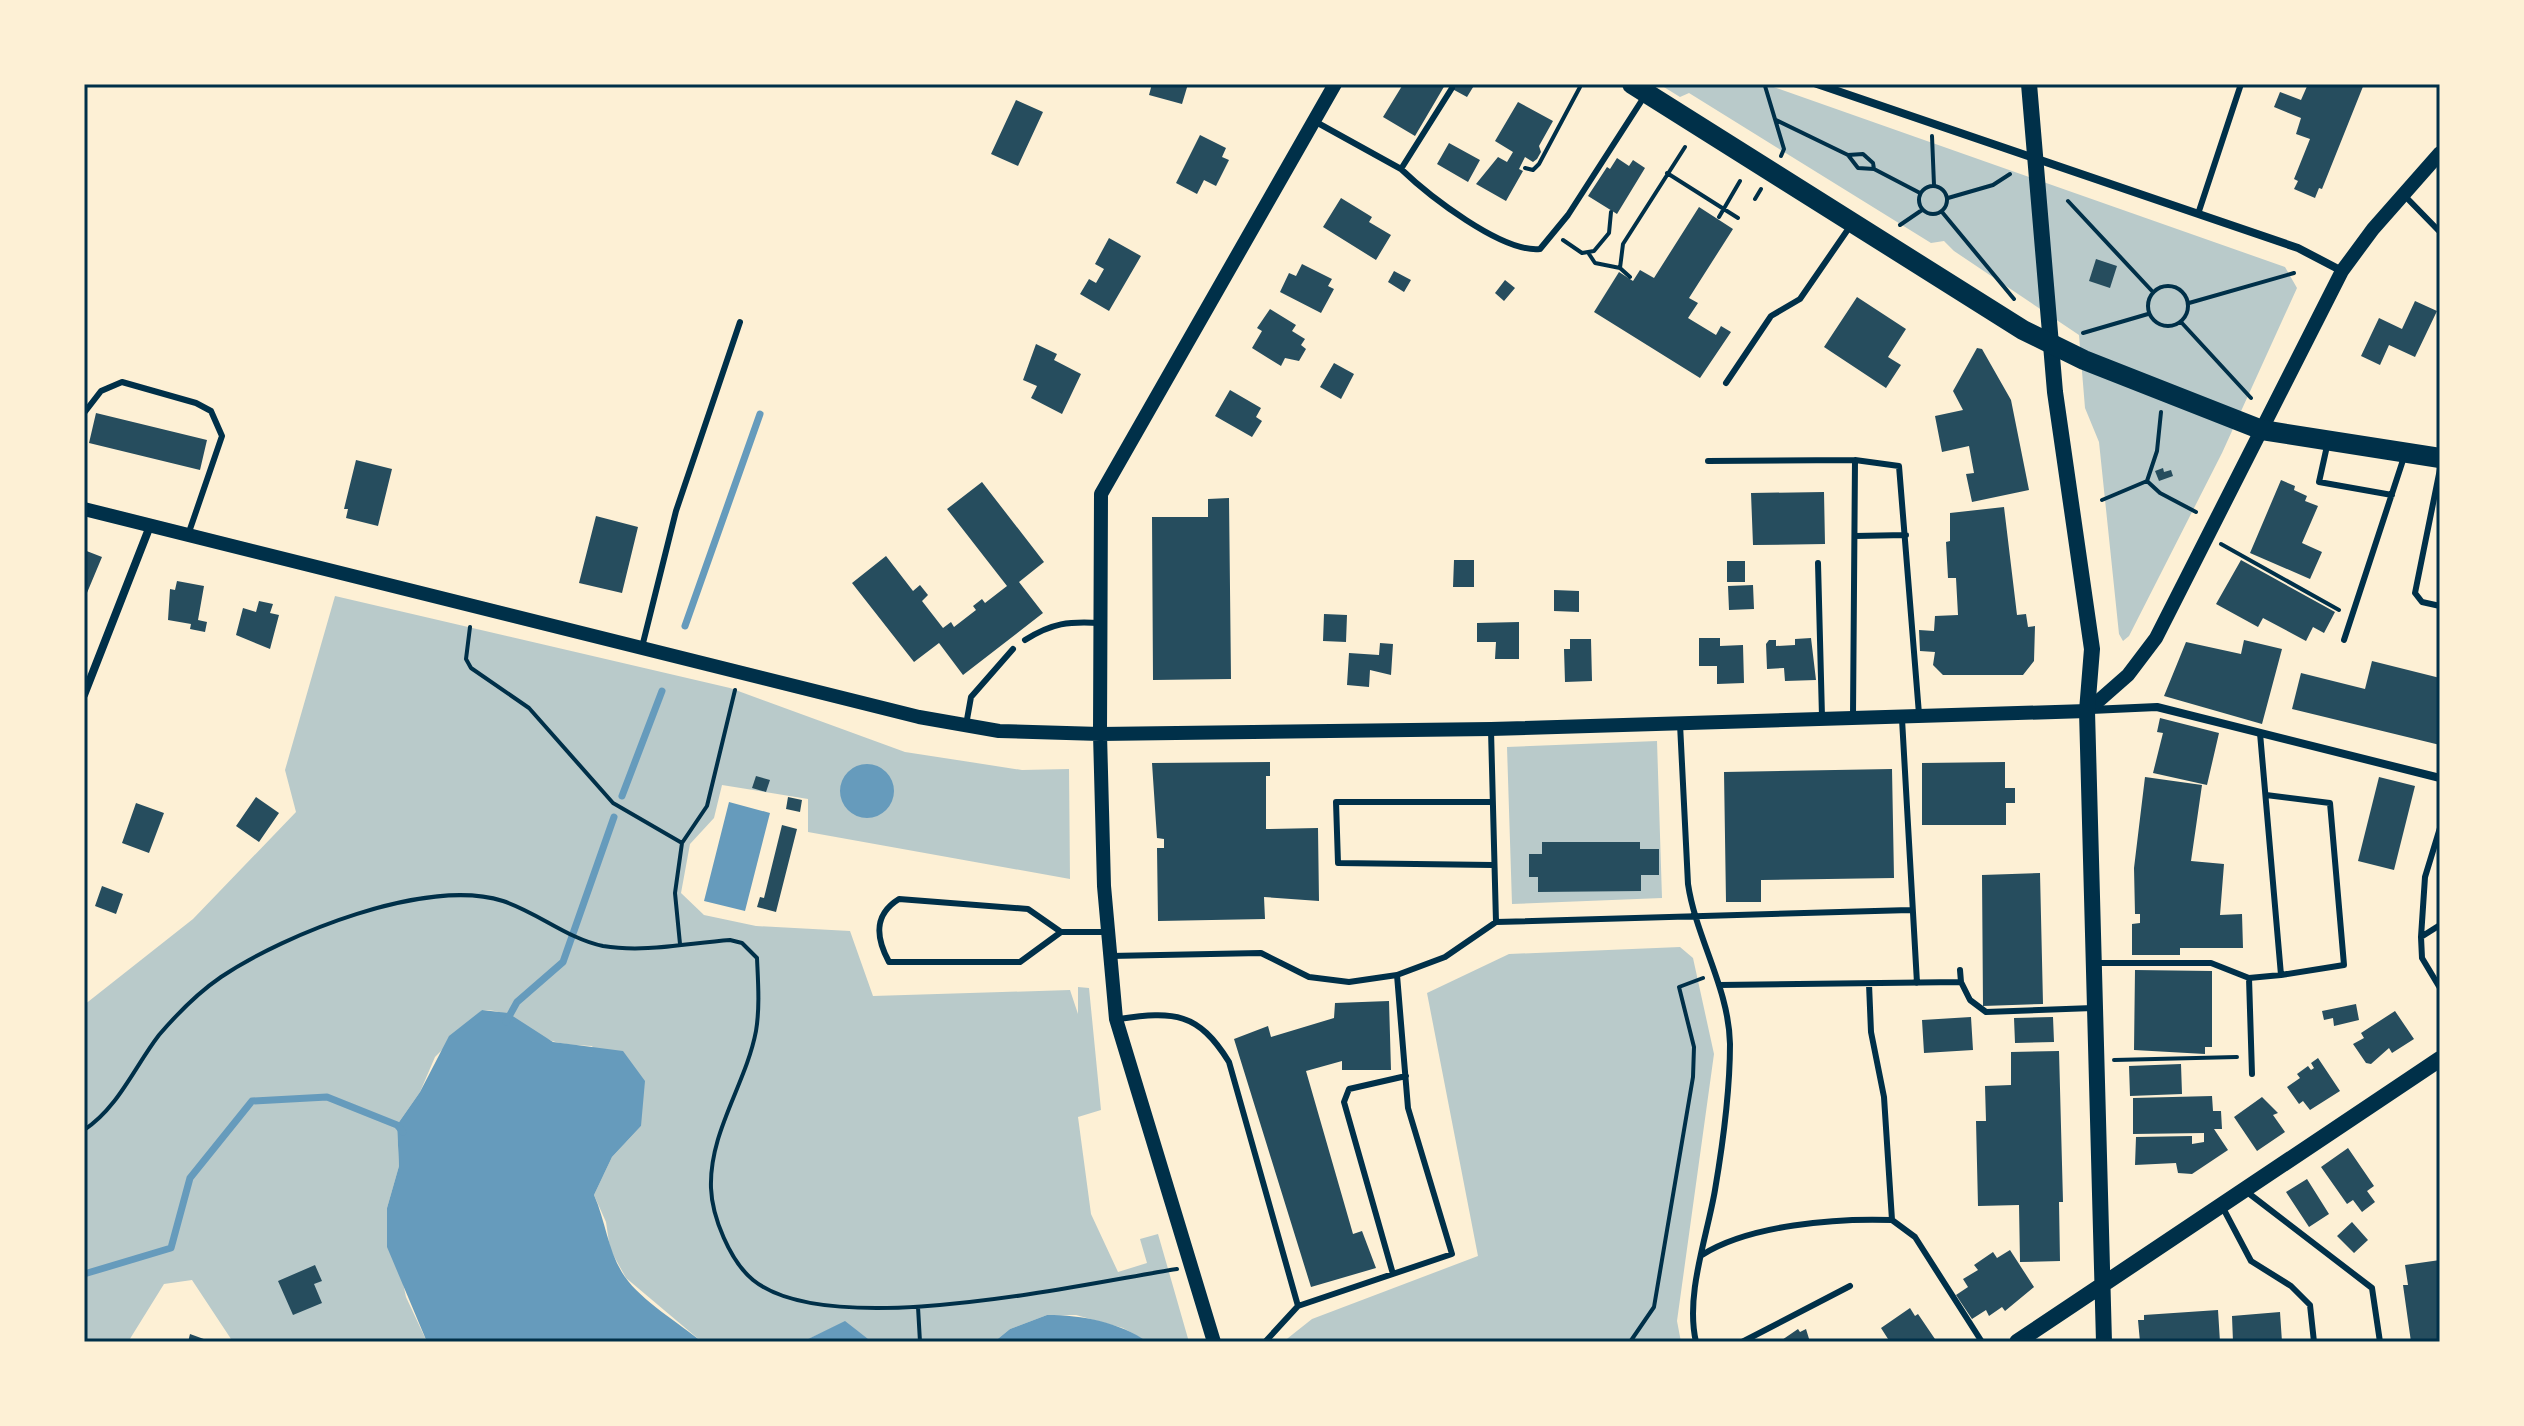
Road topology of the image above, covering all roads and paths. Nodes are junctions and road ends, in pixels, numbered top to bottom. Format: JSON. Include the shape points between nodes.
{"nodes":[{"id":1,"x":1335,"y":84,"type":"edge"},
{"id":2,"x":1817,"y":84,"type":"edge"},
{"id":3,"x":2029,"y":84,"type":"edge"},
{"id":4,"x":2241,"y":84,"type":"edge"},
{"id":5,"x":1765,"y":86,"type":"edge"},
{"id":6,"x":1580,"y":87,"type":"dead end"},
{"id":7,"x":1452,"y":88,"type":"dead end"},
{"id":8,"x":1639,"y":89,"type":"edge"},
{"id":9,"x":1314,"y":120,"type":"junction"},
{"id":10,"x":1776,"y":120,"type":"junction"},
{"id":11,"x":1935,"y":124,"type":"junction"},
{"id":12,"x":1685,"y":147,"type":"dead end"},
{"id":13,"x":2440,"y":153,"type":"edge"},
{"id":14,"x":1848,"y":155,"type":"junction"},
{"id":15,"x":1779,"y":159,"type":"dead end"},
{"id":16,"x":2036,"y":159,"type":"junction"},
{"id":17,"x":1525,"y":168,"type":"dead end"},
{"id":18,"x":1401,"y":169,"type":"junction"},
{"id":19,"x":1874,"y":169,"type":"junction"},
{"id":20,"x":1667,"y":173,"type":"junction"},
{"id":21,"x":2010,"y":174,"type":"dead end"},
{"id":22,"x":1740,"y":181,"type":"dead end"},
{"id":23,"x":1934,"y":185,"type":"junction"},
{"id":24,"x":1762,"y":187,"type":"dead end"},
{"id":25,"x":1920,"y":193,"type":"junction"},
{"id":26,"x":2403,"y":194,"type":"junction"},
{"id":27,"x":1948,"y":198,"type":"junction"},
{"id":28,"x":1755,"y":199,"type":"dead end"},
{"id":29,"x":2068,"y":201,"type":"dead end"},
{"id":30,"x":1723,"y":209,"type":"junction"},
{"id":31,"x":1922,"y":210,"type":"junction"},
{"id":32,"x":1611,"y":212,"type":"dead end"},
{"id":33,"x":1942,"y":212,"type":"junction"},
{"id":34,"x":2198,"y":214,"type":"junction"},
{"id":35,"x":1719,"y":217,"type":"dead end"},
{"id":36,"x":1738,"y":218,"type":"dead end"},
{"id":37,"x":1853,"y":222,"type":"junction"},
{"id":38,"x":1900,"y":225,"type":"dead end"},
{"id":39,"x":2440,"y":232,"type":"edge"},
{"id":40,"x":1554,"y":234,"type":"junction"},
{"id":41,"x":1589,"y":254,"type":"junction"},
{"id":42,"x":1620,"y":268,"type":"junction"},
{"id":43,"x":2342,"y":271,"type":"junction"},
{"id":44,"x":2294,"y":273,"type":"dead end"},
{"id":45,"x":1630,"y":277,"type":"dead end"},
{"id":46,"x":2152,"y":291,"type":"junction"},
{"id":47,"x":2016,"y":303,"type":"dead end"},
{"id":48,"x":2189,"y":303,"type":"junction"},
{"id":49,"x":2148,"y":314,"type":"junction"},
{"id":50,"x":740,"y":322,"type":"dead end"},
{"id":51,"x":2181,"y":322,"type":"junction"},
{"id":52,"x":2083,"y":333,"type":"dead end"},
{"id":53,"x":2051,"y":345,"type":"junction"},
{"id":54,"x":1726,"y":383,"type":"dead end"},
{"id":55,"x":2251,"y":398,"type":"dead end"},
{"id":56,"x":2161,"y":412,"type":"dead end"},
{"id":57,"x":84,"y":413,"type":"edge"},
{"id":58,"x":2262,"y":430,"type":"junction"},
{"id":59,"x":2328,"y":442,"type":"junction"},
{"id":60,"x":2406,"y":453,"type":"junction"},
{"id":61,"x":2440,"y":458,"type":"edge"},
{"id":62,"x":1855,"y":460,"type":"junction"},
{"id":63,"x":1708,"y":461,"type":"dead end"},
{"id":64,"x":2440,"y":469,"type":"edge"},
{"id":65,"x":2147,"y":481,"type":"junction"},
{"id":66,"x":2392,"y":495,"type":"junction"},
{"id":67,"x":2102,"y":500,"type":"dead end"},
{"id":68,"x":84,"y":509,"type":"edge"},
{"id":69,"x":2196,"y":512,"type":"dead end"},
{"id":70,"x":150,"y":526,"type":"junction"},
{"id":71,"x":188,"y":535,"type":"junction"},
{"id":72,"x":1906,"y":535,"type":"junction"},
{"id":73,"x":1855,"y":536,"type":"junction"},
{"id":74,"x":2208,"y":537,"type":"junction"},
{"id":75,"x":1818,"y":563,"type":"dead end"},
{"id":76,"x":2440,"y":606,"type":"edge"},
{"id":77,"x":2351,"y":617,"type":"junction"},
{"id":78,"x":1100,"y":623,"type":"junction"},
{"id":79,"x":470,"y":627,"type":"dead end"},
{"id":80,"x":1025,"y":640,"type":"dead end"},
{"id":81,"x":2344,"y":640,"type":"dead end"},
{"id":82,"x":642,"y":647,"type":"junction"},
{"id":83,"x":1013,"y":649,"type":"dead end"},
{"id":84,"x":735,"y":690,"type":"dead end"},
{"id":85,"x":84,"y":695,"type":"edge"},
{"id":86,"x":2087,"y":711,"type":"junction"},
{"id":87,"x":1902,"y":718,"type":"junction"},
{"id":88,"x":1919,"y":718,"type":"junction"},
{"id":89,"x":1822,"y":720,"type":"junction"},
{"id":90,"x":1853,"y":720,"type":"junction"},
{"id":91,"x":1680,"y":724,"type":"junction"},
{"id":92,"x":966,"y":726,"type":"junction"},
{"id":93,"x":1491,"y":729,"type":"junction"},
{"id":94,"x":2260,"y":733,"type":"junction"},
{"id":95,"x":1100,"y":734,"type":"junction"},
{"id":96,"x":2440,"y":778,"type":"edge"},
{"id":97,"x":2266,"y":795,"type":"junction"},
{"id":98,"x":1491,"y":802,"type":"junction"},
{"id":99,"x":2440,"y":828,"type":"edge"},
{"id":100,"x":682,"y":843,"type":"junction"},
{"id":101,"x":1493,"y":865,"type":"junction"},
{"id":102,"x":1910,"y":910,"type":"junction"},
{"id":103,"x":1695,"y":918,"type":"junction"},
{"id":104,"x":1496,"y":922,"type":"junction"},
{"id":105,"x":2440,"y":925,"type":"edge"},
{"id":106,"x":1061,"y":932,"type":"junction"},
{"id":107,"x":1107,"y":932,"type":"junction"},
{"id":108,"x":2421,"y":937,"type":"junction"},
{"id":109,"x":680,"y":944,"type":"junction"},
{"id":110,"x":1109,"y":956,"type":"junction"},
{"id":111,"x":2093,"y":963,"type":"junction"},
{"id":112,"x":1960,"y":970,"type":"dead end"},
{"id":113,"x":1714,"y":973,"type":"junction"},
{"id":114,"x":1397,"y":975,"type":"junction"},
{"id":115,"x":2281,"y":975,"type":"junction"},
{"id":116,"x":2249,"y":978,"type":"junction"},
{"id":117,"x":1961,"y":982,"type":"junction"},
{"id":118,"x":1917,"y":983,"type":"junction"},
{"id":119,"x":1869,"y":984,"type":"junction"},
{"id":120,"x":1719,"y":985,"type":"junction"},
{"id":121,"x":2440,"y":988,"type":"edge"},
{"id":122,"x":2093,"y":1008,"type":"junction"},
{"id":123,"x":1116,"y":1019,"type":"junction"},
{"id":124,"x":2252,"y":1057,"type":"junction"},
{"id":125,"x":2440,"y":1059,"type":"edge"},
{"id":126,"x":2095,"y":1060,"type":"junction"},
{"id":127,"x":2252,"y":1074,"type":"dead end"},
{"id":128,"x":1406,"y":1076,"type":"junction"},
{"id":129,"x":84,"y":1130,"type":"edge"},
{"id":130,"x":2244,"y":1190,"type":"junction"},
{"id":131,"x":2221,"y":1205,"type":"junction"},
{"id":132,"x":1892,"y":1220,"type":"junction"},
{"id":133,"x":1702,"y":1255,"type":"junction"},
{"id":134,"x":1191,"y":1267,"type":"junction"},
{"id":135,"x":1393,"y":1274,"type":"junction"},
{"id":136,"x":1850,"y":1286,"type":"dead end"},
{"id":137,"x":2100,"y":1286,"type":"junction"},
{"id":138,"x":1298,"y":1306,"type":"junction"},
{"id":139,"x":918,"y":1307,"type":"junction"},
{"id":140,"x":920,"y":1342,"type":"edge"},
{"id":141,"x":1214,"y":1342,"type":"edge"},
{"id":142,"x":1265,"y":1342,"type":"edge"},
{"id":143,"x":1630,"y":1342,"type":"edge"},
{"id":144,"x":1696,"y":1342,"type":"edge"},
{"id":145,"x":1742,"y":1342,"type":"edge"},
{"id":146,"x":1982,"y":1342,"type":"edge"},
{"id":147,"x":2017,"y":1342,"type":"edge"},
{"id":148,"x":2104,"y":1342,"type":"edge"},
{"id":149,"x":2314,"y":1342,"type":"edge"},
{"id":150,"x":2380,"y":1342,"type":"edge"}],
"edges":[{"from":1,"to":9,"type":"street"},
{"from":2,"to":11,"type":"street"},
{"from":3,"to":16,"type":"main road"},
{"from":4,"to":34,"type":"lane"},
{"from":5,"to":10,"type":"path"},
{"from":6,"to":17,"type":"path","via":[[1539,164],[1533,170]]},
{"from":7,"to":18,"type":"lane"},
{"from":8,"to":37,"type":"main road"},
{"from":8,"to":40,"type":"lane"},
{"from":9,"to":18,"type":"lane"},
{"from":9,"to":78,"type":"street","via":[[1101,494]]},
{"from":10,"to":14,"type":"path"},
{"from":10,"to":15,"type":"path","via":[[1784,149]]},
{"from":11,"to":16,"type":"street"},
{"from":11,"to":23,"type":"path","via":[[1930,146]]},
{"from":12,"to":20,"type":"path"},
{"from":13,"to":26,"type":"street"},
{"from":14,"to":19,"type":"path","via":[[1858,168]]},
{"from":14,"to":19,"type":"path","via":[[1863,154]]},
{"from":16,"to":34,"type":"street"},
{"from":16,"to":53,"type":"main road"},
{"from":18,"to":40,"type":"lane","via":[[1424,192],[1523,249],[1540,249]]},
{"from":19,"to":25,"type":"path"},
{"from":20,"to":30,"type":"path"},
{"from":20,"to":42,"type":"path","via":[[1623,244]]},
{"from":21,"to":27,"type":"path","via":[[1993,185]]},
{"from":22,"to":30,"type":"path"},
{"from":23,"to":25,"type":"path"},
{"from":23,"to":27,"type":"path"},
{"from":24,"to":28,"type":"path"},
{"from":25,"to":31,"type":"path"},
{"from":26,"to":39,"type":"lane"},
{"from":26,"to":43,"type":"street"},
{"from":27,"to":33,"type":"path"},
{"from":29,"to":46,"type":"path"},
{"from":30,"to":35,"type":"path"},
{"from":30,"to":36,"type":"path"},
{"from":31,"to":33,"type":"path"},
{"from":31,"to":38,"type":"path"},
{"from":32,"to":41,"type":"path","via":[[1609,233]]},
{"from":33,"to":47,"type":"path"},
{"from":34,"to":43,"type":"street","via":[[2298,248]]},
{"from":37,"to":53,"type":"main road"},
{"from":37,"to":54,"type":"lane","via":[[1800,299],[1771,316]]},
{"from":40,"to":41,"type":"path"},
{"from":41,"to":42,"type":"path","via":[[1595,263]]},
{"from":42,"to":45,"type":"path"},
{"from":43,"to":58,"type":"street"},
{"from":44,"to":48,"type":"path"},
{"from":46,"to":48,"type":"path","via":[[2166,285],[2181,289]]},
{"from":46,"to":49,"type":"path"},
{"from":48,"to":51,"type":"path"},
{"from":49,"to":51,"type":"path","via":[[2169,327]]},
{"from":49,"to":52,"type":"path"},
{"from":50,"to":82,"type":"lane","via":[[676,511]]},
{"from":51,"to":55,"type":"path"},
{"from":53,"to":58,"type":"main road"},
{"from":53,"to":86,"type":"main road","via":[[2092,649]]},
{"from":56,"to":65,"type":"path"},
{"from":57,"to":71,"type":"lane","via":[[101,391],[122,382],[211,411],[222,436]]},
{"from":58,"to":59,"type":"main road"},
{"from":58,"to":74,"type":"street"},
{"from":59,"to":60,"type":"main road"},
{"from":59,"to":66,"type":"lane","via":[[2319,482]]},
{"from":60,"to":61,"type":"main road"},
{"from":60,"to":66,"type":"lane"},
{"from":62,"to":63,"type":"lane"},
{"from":62,"to":72,"type":"lane","via":[[1899,466]]},
{"from":62,"to":73,"type":"lane"},
{"from":64,"to":76,"type":"lane","via":[[2415,593],[2422,602]]},
{"from":65,"to":67,"type":"path"},
{"from":65,"to":69,"type":"path"},
{"from":66,"to":77,"type":"lane"},
{"from":68,"to":70,"type":"street"},
{"from":70,"to":71,"type":"street"},
{"from":70,"to":85,"type":"street"},
{"from":71,"to":82,"type":"street"},
{"from":72,"to":73,"type":"lane"},
{"from":72,"to":88,"type":"lane"},
{"from":73,"to":90,"type":"lane"},
{"from":74,"to":77,"type":"path"},
{"from":74,"to":86,"type":"street","via":[[2144,657]]},
{"from":75,"to":89,"type":"lane"},
{"from":77,"to":81,"type":"lane"},
{"from":78,"to":80,"type":"lane","via":[[1064,621]]},
{"from":78,"to":95,"type":"street"},
{"from":79,"to":100,"type":"path","via":[[466,659],[471,668],[529,708],[613,803]]},
{"from":82,"to":92,"type":"street"},
{"from":83,"to":92,"type":"lane","via":[[971,697]]},
{"from":84,"to":100,"type":"path","via":[[707,806]]},
{"from":86,"to":88,"type":"street"},
{"from":86,"to":94,"type":"street","via":[[2157,707]]},
{"from":86,"to":111,"type":"main road"},
{"from":87,"to":88,"type":"street"},
{"from":87,"to":90,"type":"street"},
{"from":87,"to":102,"type":"lane"},
{"from":89,"to":90,"type":"street"},
{"from":89,"to":91,"type":"street"},
{"from":91,"to":93,"type":"street"},
{"from":91,"to":103,"type":"lane","via":[[1685,856]]},
{"from":92,"to":95,"type":"street"},
{"from":93,"to":95,"type":"street"},
{"from":93,"to":98,"type":"lane"},
{"from":94,"to":96,"type":"street"},
{"from":94,"to":97,"type":"lane"},
{"from":95,"to":107,"type":"street"},
{"from":97,"to":115,"type":"lane"},
{"from":97,"to":115,"type":"lane","via":[[2330,803],[2344,965]]},
{"from":98,"to":101,"type":"lane"},
{"from":98,"to":101,"type":"lane","via":[[1336,802],[1338,863]]},
{"from":99,"to":108,"type":"lane","via":[[2425,877]]},
{"from":100,"to":109,"type":"path","via":[[675,893]]},
{"from":101,"to":104,"type":"lane"},
{"from":102,"to":103,"type":"lane"},
{"from":102,"to":118,"type":"lane"},
{"from":103,"to":104,"type":"lane"},
{"from":103,"to":113,"type":"lane"},
{"from":104,"to":114,"type":"lane","via":[[1445,957]]},
{"from":105,"to":108,"type":"lane"},
{"from":106,"to":106,"type":"lane","via":[[1028,909],[899,899],[886,907],[878,941],[889,962],[1020,962]]},
{"from":106,"to":107,"type":"lane"},
{"from":107,"to":110,"type":"street"},
{"from":108,"to":121,"type":"lane","via":[[2422,958]]},
{"from":109,"to":129,"type":"path","via":[[636,950],[599,945],[503,901],[452,896],[382,908],[320,929],[221,977],[160,1035],[110,1106]]},
{"from":109,"to":139,"type":"path","via":[[730,940],[742,943],[757,958],[756,1030],[711,1166],[713,1203],[739,1263],[755,1282],[800,1299],[860,1309]]},
{"from":110,"to":114,"type":"lane","via":[[1261,953],[1309,977],[1349,982]]},
{"from":110,"to":123,"type":"street"},
{"from":111,"to":116,"type":"lane","via":[[2211,963]]},
{"from":111,"to":122,"type":"main road"},
{"from":112,"to":117,"type":"lane"},
{"from":113,"to":120,"type":"lane"},
{"from":113,"to":143,"type":"path","via":[[1679,987],[1694,1047],[1693,1077],[1654,1307]]},
{"from":114,"to":128,"type":"lane"},
{"from":115,"to":116,"type":"lane"},
{"from":116,"to":124,"type":"lane"},
{"from":117,"to":118,"type":"lane"},
{"from":117,"to":122,"type":"lane","via":[[1970,1000],[1986,1012]]},
{"from":118,"to":119,"type":"lane"},
{"from":119,"to":120,"type":"lane"},
{"from":119,"to":132,"type":"lane"},
{"from":120,"to":133,"type":"lane","via":[[1729,1027],[1729,1068]]},
{"from":122,"to":126,"type":"main road"},
{"from":123,"to":134,"type":"street"},
{"from":123,"to":138,"type":"lane","via":[[1192,1019],[1216,1041],[1229,1062]]},
{"from":124,"to":126,"type":"path"},
{"from":124,"to":127,"type":"lane"},
{"from":125,"to":130,"type":"main road"},
{"from":126,"to":137,"type":"main road"},
{"from":128,"to":135,"type":"lane","via":[[1408,1108],[1452,1254]]},
{"from":128,"to":135,"type":"lane","via":[[1349,1089],[1344,1102]]},
{"from":130,"to":131,"type":"main road"},
{"from":130,"to":150,"type":"lane","via":[[2372,1288]]},
{"from":131,"to":137,"type":"main road"},
{"from":131,"to":149,"type":"lane","via":[[2251,1261],[2310,1305]]},
{"from":132,"to":133,"type":"lane","via":[[1832,1218],[1720,1244]]},
{"from":132,"to":146,"type":"lane","via":[[1915,1237]]},
{"from":133,"to":144,"type":"lane"},
{"from":134,"to":139,"type":"path"},
{"from":134,"to":141,"type":"street"},
{"from":135,"to":138,"type":"lane"},
{"from":136,"to":145,"type":"lane"},
{"from":137,"to":147,"type":"main road"},
{"from":137,"to":148,"type":"main road"},
{"from":138,"to":142,"type":"lane"},
{"from":139,"to":140,"type":"path"}]}
